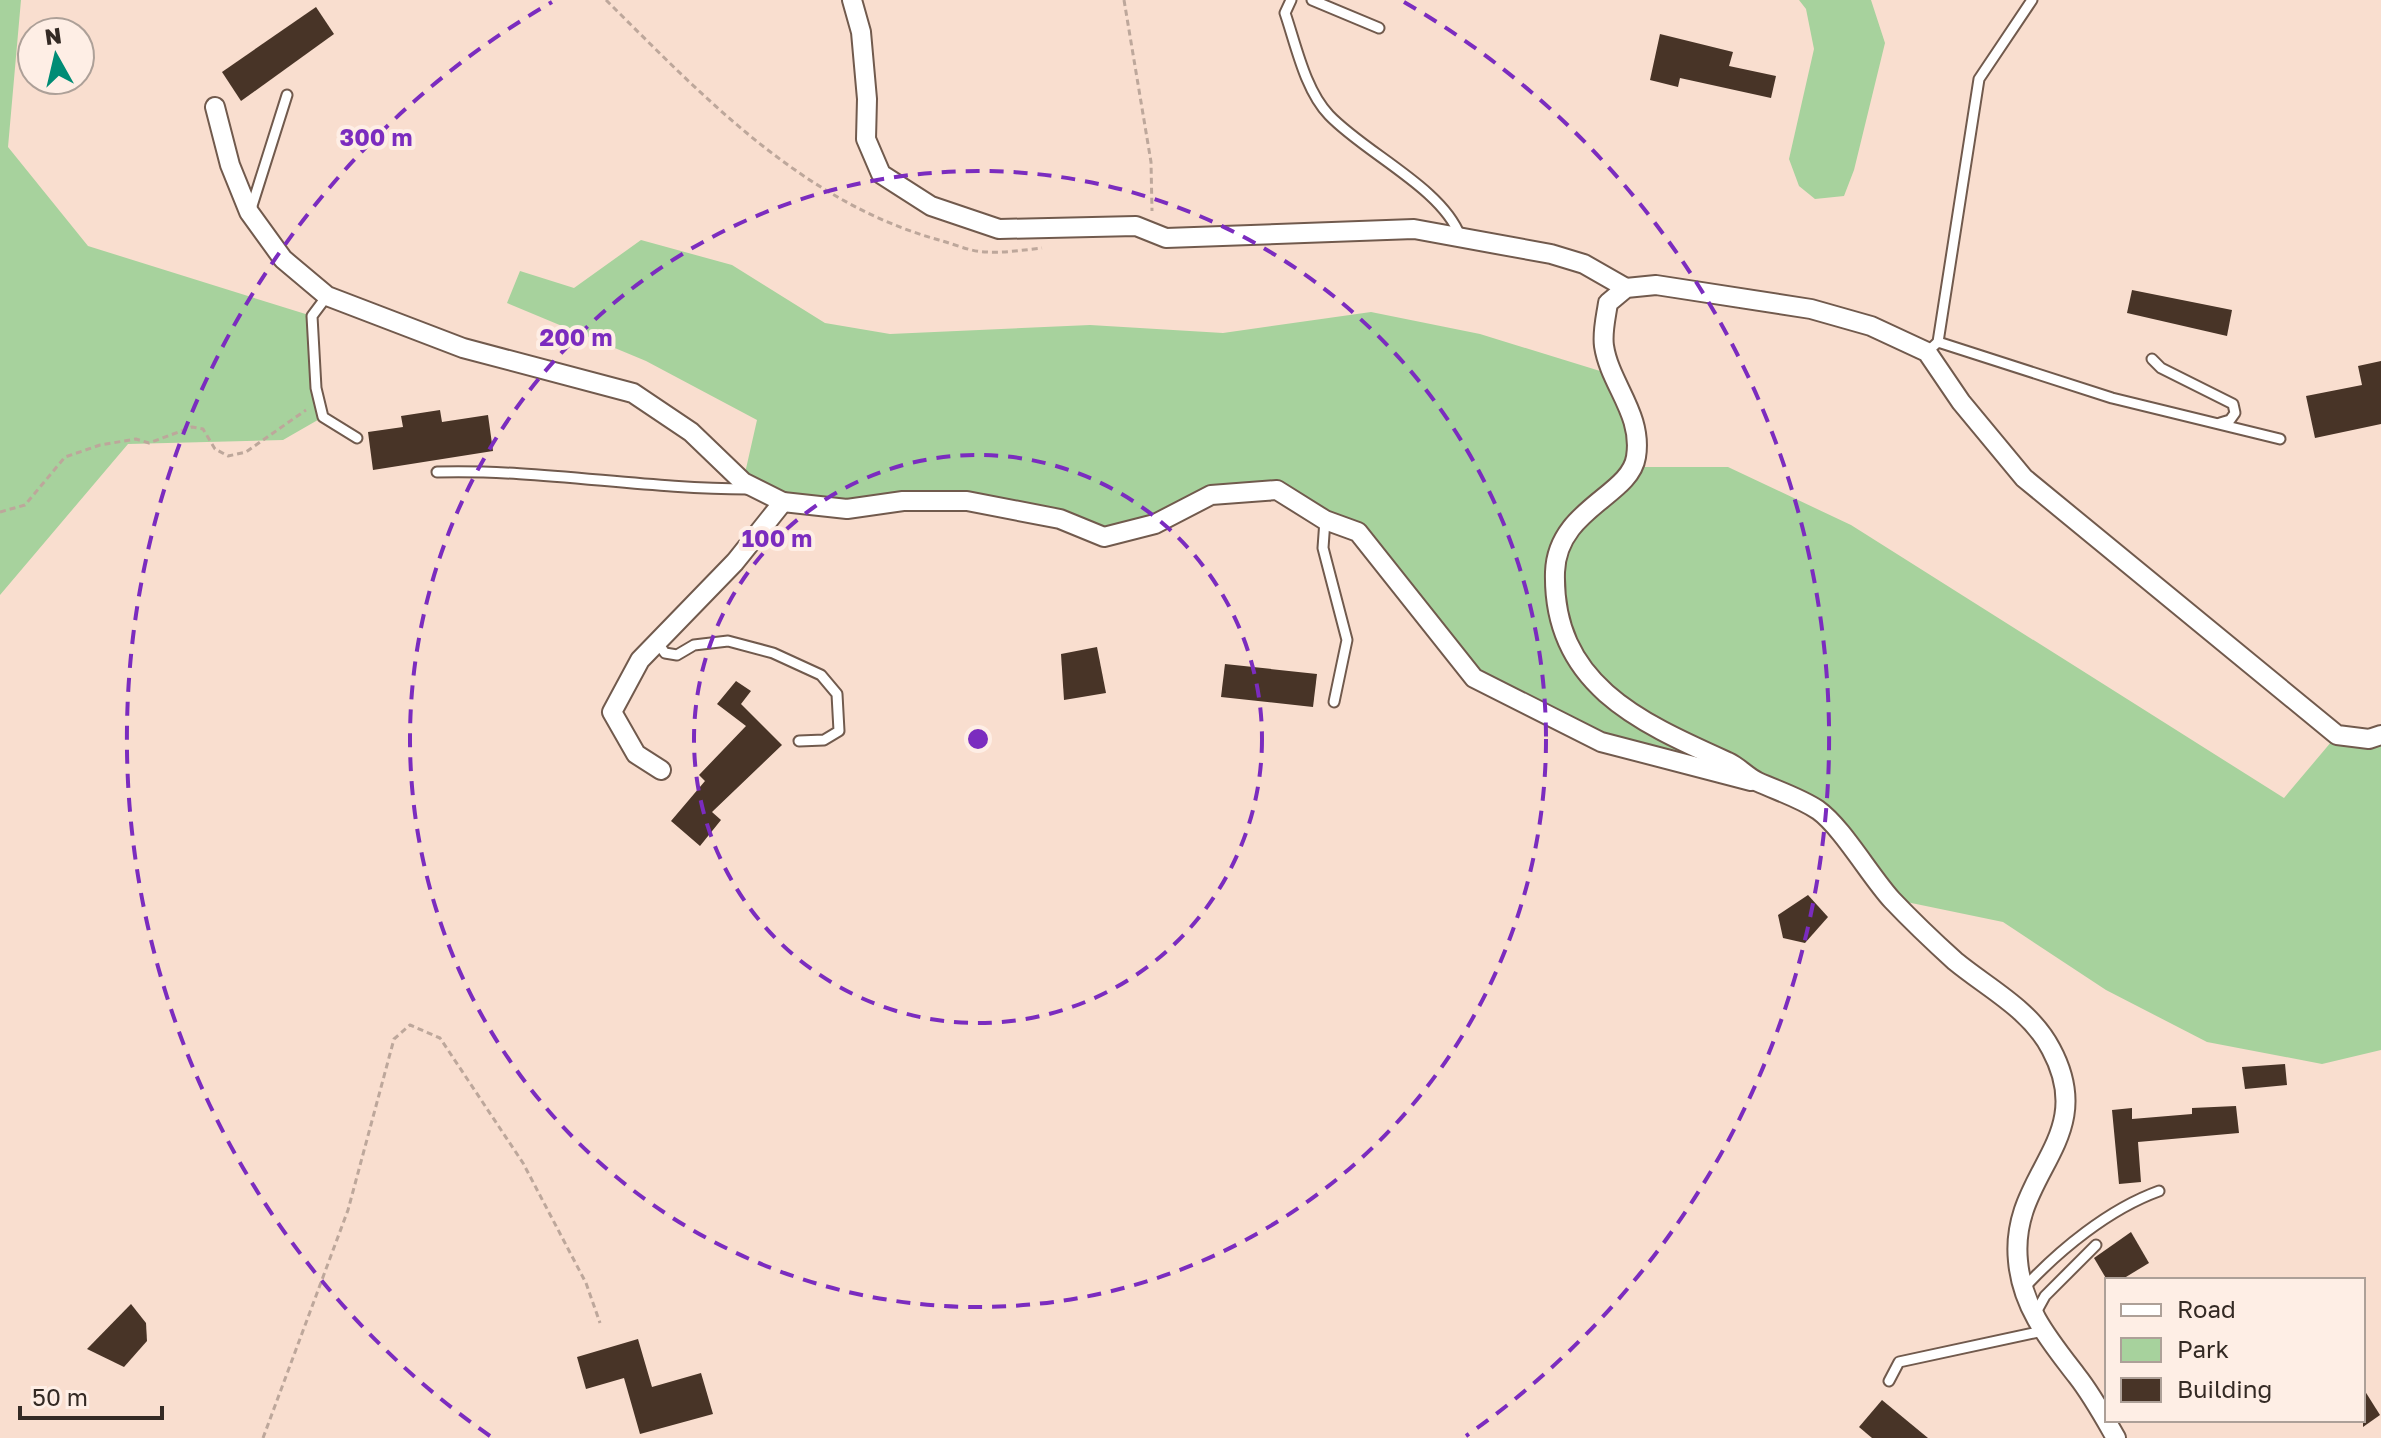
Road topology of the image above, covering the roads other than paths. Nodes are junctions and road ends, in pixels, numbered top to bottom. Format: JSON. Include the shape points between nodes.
{"nodes":[{"id":1,"x":852,"y":0,"type":"edge"},
{"id":2,"x":1291,"y":0,"type":"edge"},
{"id":3,"x":1312,"y":0,"type":"edge"},
{"id":4,"x":2032,"y":0,"type":"edge"},
{"id":5,"x":1379,"y":28,"type":"dead end"},
{"id":6,"x":287,"y":95,"type":"dead end"},
{"id":7,"x":215,"y":107,"type":"dead end"},
{"id":8,"x":249,"y":212,"type":"junction"},
{"id":9,"x":1460,"y":236,"type":"junction"},
{"id":10,"x":1626,"y":288,"type":"junction"},
{"id":11,"x":327,"y":296,"type":"junction"},
{"id":12,"x":1932,"y":347,"type":"junction"},
{"id":13,"x":2152,"y":359,"type":"dead end"},
{"id":14,"x":2217,"y":424,"type":"junction"},
{"id":15,"x":357,"y":438,"type":"dead end"},
{"id":16,"x":2280,"y":439,"type":"dead end"},
{"id":17,"x":437,"y":472,"type":"dead end"},
{"id":18,"x":758,"y":489,"type":"junction"},
{"id":19,"x":783,"y":502,"type":"junction"},
{"id":20,"x":1325,"y":520,"type":"junction"},
{"id":21,"x":657,"y":642,"type":"junction"},
{"id":22,"x":1334,"y":702,"type":"dead end"},
{"id":23,"x":2381,"y":735,"type":"edge"},
{"id":24,"x":799,"y":741,"type":"dead end"},
{"id":25,"x":661,"y":770,"type":"dead end"},
{"id":26,"x":1754,"y":780,"type":"junction"},
{"id":27,"x":2159,"y":1191,"type":"dead end"},
{"id":28,"x":2096,"y":1245,"type":"dead end"},
{"id":29,"x":2023,"y":1289,"type":"junction"},
{"id":30,"x":2038,"y":1323,"type":"junction"},
{"id":31,"x":1889,"y":1381,"type":"dead end"},
{"id":32,"x":2105,"y":1420,"type":"edge"}],
"edges":[{"from":1,"to":9,"type":"street","via":[[861,32],[866,139],[881,174],[931,206],[999,229],[1136,226],[1166,238],[1368,229]]},
{"from":2,"to":9,"type":"lane","via":[[1285,13],[1326,113],[1425,193],[1456,224]]},
{"from":3,"to":5,"type":"lane"},
{"from":4,"to":12,"type":"lane","via":[[1979,79]]},
{"from":6,"to":8,"type":"lane"},
{"from":7,"to":8,"type":"street"},
{"from":8,"to":11,"type":"street","via":[[283,259]]},
{"from":9,"to":10,"type":"street","via":[[1584,264]]},
{"from":10,"to":12,"type":"street","via":[[1656,285],[1811,309]]},
{"from":10,"to":26,"type":"street","via":[[1608,303],[1603,335],[1613,375],[1635,422],[1636,456],[1618,486],[1586,509],[1565,539],[1555,566],[1558,617],[1584,675],[1617,705]]},
{"from":11,"to":15,"type":"lane","via":[[312,316],[319,401],[323,417]]},
{"from":11,"to":18,"type":"street","via":[[463,348],[633,393],[691,432],[743,482]]},
{"from":12,"to":14,"type":"lane"},
{"from":12,"to":23,"type":"street","via":[[1961,402],[2024,478],[2337,735]]},
{"from":13,"to":14,"type":"lane","via":[[2233,404],[2230,420]]},
{"from":14,"to":16,"type":"lane"},
{"from":17,"to":18,"type":"lane"},
{"from":18,"to":19,"type":"street"},
{"from":19,"to":20,"type":"street","via":[[847,509],[903,501],[967,501],[1060,519],[1104,537],[1155,524],[1211,495],[1277,490]]},
{"from":19,"to":21,"type":"street","via":[[735,562]]},
{"from":20,"to":22,"type":"lane","via":[[1323,548],[1347,640]]},
{"from":20,"to":26,"type":"street","via":[[1358,532],[1474,678],[1601,742],[1741,781]]},
{"from":21,"to":24,"type":"lane","via":[[665,653],[677,655],[694,645],[728,641],[773,653],[821,675],[837,694],[839,731],[824,740]]},
{"from":21,"to":25,"type":"street","via":[[640,660],[612,712],[636,754]]},
{"from":26,"to":29,"type":"street","via":[[1820,811],[1892,899],[1955,961],[2025,1013],[2049,1044],[2064,1077],[2066,1113],[2056,1148],[2020,1211],[2017,1242]]},
{"from":27,"to":29,"type":"lane","via":[[2132,1201]]},
{"from":28,"to":30,"type":"lane","via":[[2045,1296]]},
{"from":29,"to":30,"type":"street"},
{"from":30,"to":31,"type":"lane","via":[[1899,1362]]},
{"from":30,"to":32,"type":"street"}]}
